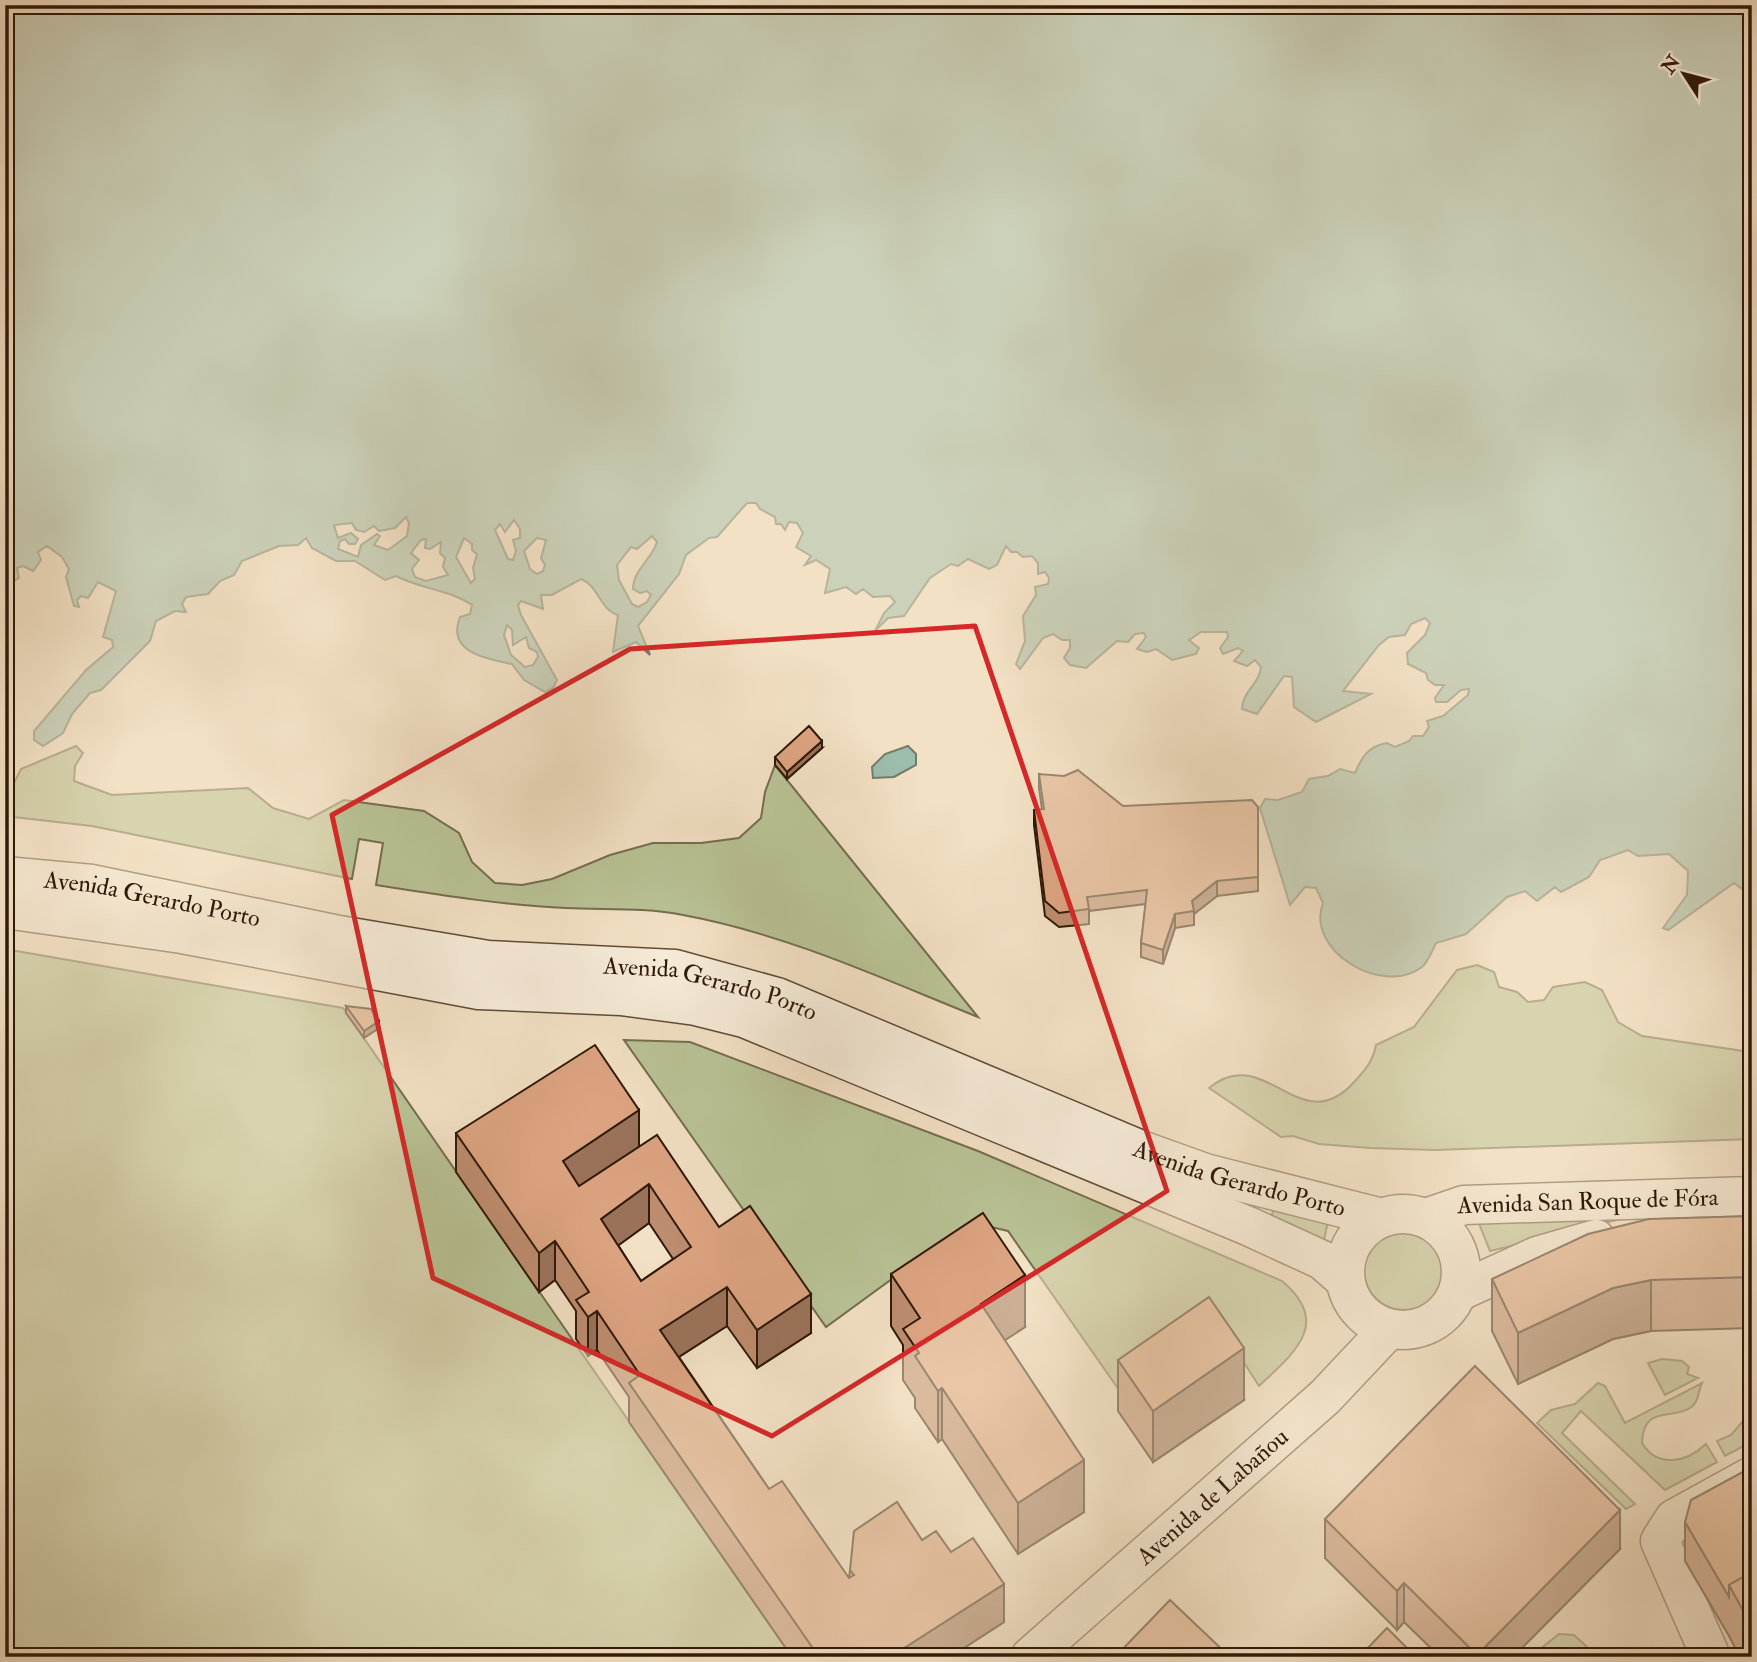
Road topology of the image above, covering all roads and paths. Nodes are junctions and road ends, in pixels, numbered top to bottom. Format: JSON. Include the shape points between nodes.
{"nodes":[{"id":1,"x":5,"y":876,"type":"edge"},
{"id":2,"x":5,"y":909,"type":"edge"},
{"id":3,"x":1752,"y":1196,"type":"edge"},
{"id":4,"x":1382,"y":1218,"type":"junction"},
{"id":5,"x":1426,"y":1218,"type":"junction"},
{"id":6,"x":1752,"y":1229,"type":"edge"},
{"id":7,"x":1346,"y":1280,"type":"junction"},
{"id":8,"x":1458,"y":1292,"type":"junction"},
{"id":9,"x":1389,"y":1329,"type":"junction"},
{"id":10,"x":1752,"y":1476,"type":"edge"},
{"id":11,"x":1030,"y":1657,"type":"edge"},
{"id":12,"x":1711,"y":1657,"type":"edge"}],
"edges":[{"from":1,"to":4,"type":"street","name":"Avenida Gerardo Porto","via":[[92,884],[339,935],[488,960],[676,969],[777,997],[1192,1169]]},
{"from":2,"to":7,"type":"street","name":"Avenida Gerardo Porto","via":[[182,934],[479,990],[621,996],[744,1018],[1248,1226],[1322,1260]]},
{"from":3,"to":5,"type":"street","name":"Avenida San Roque de Fóra","via":[[1464,1205]]},
{"from":4,"to":5,"type":"street","via":[[1397,1214]]},
{"from":4,"to":7,"type":"street","via":[[1357,1236],[1345,1265]]},
{"from":5,"to":8,"type":"street","via":[[1453,1241],[1461,1275]]},
{"from":6,"to":8,"type":"street","name":"Avenida San Roque de Fóra","via":[[1689,1228],[1612,1235],[1537,1256]]},
{"from":7,"to":9,"type":"street","via":[[1360,1311]]},
{"from":8,"to":9,"type":"street","via":[[1438,1318],[1423,1327]]},
{"from":9,"to":11,"type":"street","name":"Avenida de Labañou","via":[[1325,1397]]},
{"from":10,"to":12,"type":"street","via":[[1674,1519],[1660,1541]]}]}
